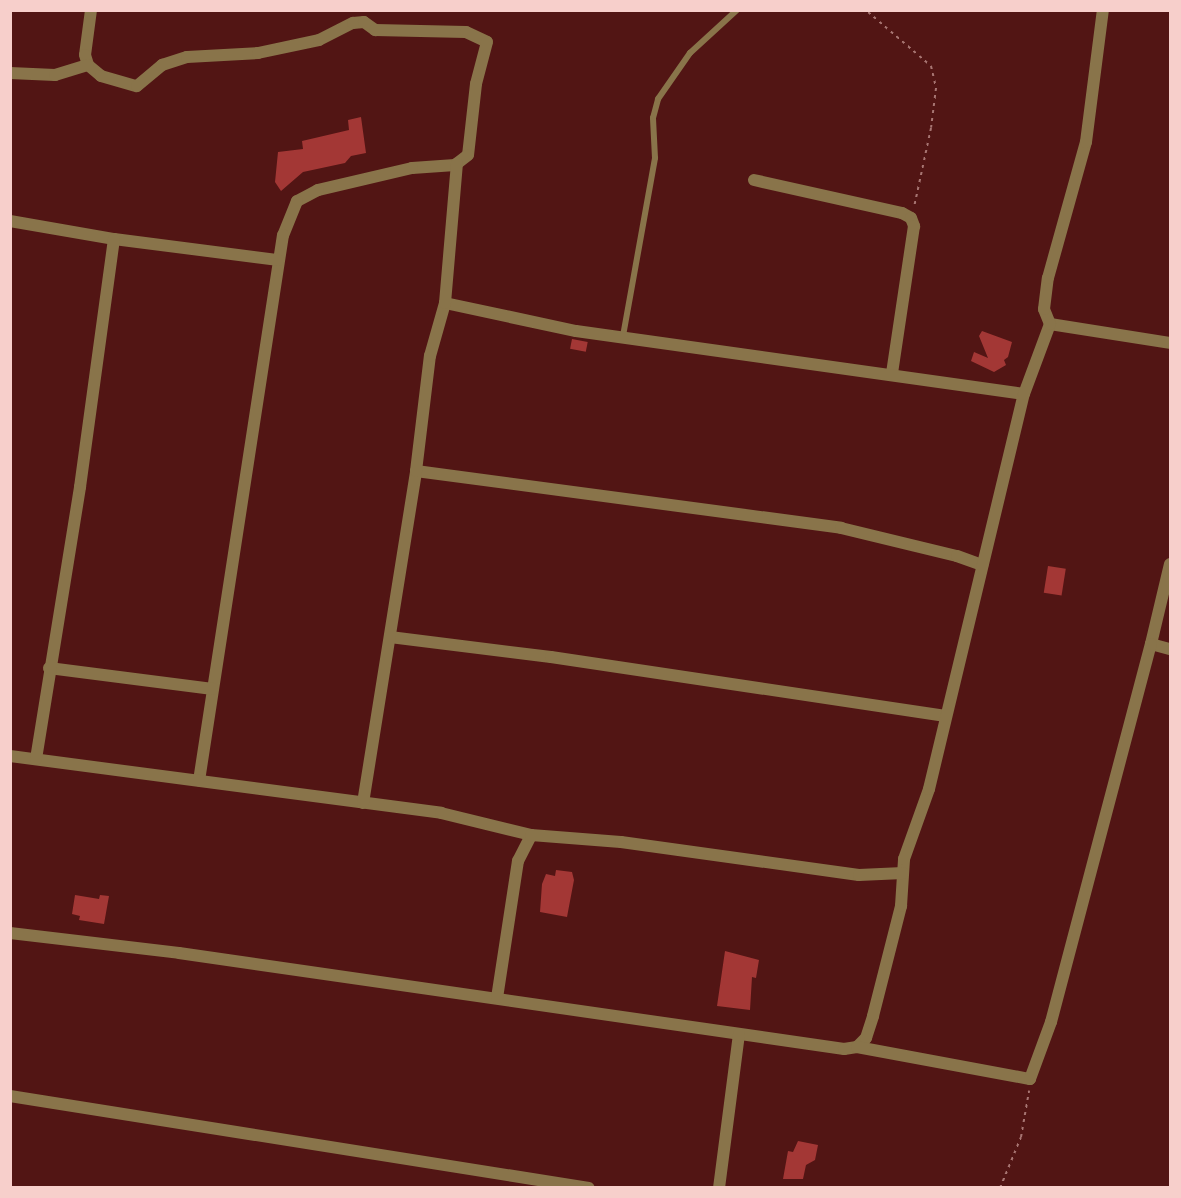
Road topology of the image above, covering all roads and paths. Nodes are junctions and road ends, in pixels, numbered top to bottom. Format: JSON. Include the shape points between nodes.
{"nodes":[{"id":1,"x":91,"y":10,"type":"edge"},
{"id":2,"x":737,"y":10,"type":"edge"},
{"id":3,"x":1103,"y":10,"type":"edge"},
{"id":4,"x":868,"y":12,"type":"dead end"},
{"id":5,"x":88,"y":65,"type":"junction"},
{"id":6,"x":10,"y":73,"type":"edge"},
{"id":7,"x":457,"y":164,"type":"junction"},
{"id":8,"x":754,"y":180,"type":"dead end"},
{"id":9,"x":911,"y":218,"type":"junction"},
{"id":10,"x":10,"y":221,"type":"edge"},
{"id":11,"x":114,"y":239,"type":"junction"},
{"id":12,"x":279,"y":260,"type":"junction"},
{"id":13,"x":445,"y":303,"type":"junction"},
{"id":14,"x":1050,"y":324,"type":"junction"},
{"id":15,"x":623,"y":336,"type":"junction"},
{"id":16,"x":1170,"y":343,"type":"edge"},
{"id":17,"x":892,"y":374,"type":"junction"},
{"id":18,"x":1024,"y":394,"type":"junction"},
{"id":19,"x":416,"y":471,"type":"junction"},
{"id":20,"x":1170,"y":564,"type":"edge"},
{"id":21,"x":982,"y":566,"type":"junction"},
{"id":22,"x":390,"y":637,"type":"junction"},
{"id":23,"x":1151,"y":644,"type":"junction"},
{"id":24,"x":1170,"y":649,"type":"edge"},
{"id":25,"x":49,"y":668,"type":"junction"},
{"id":26,"x":213,"y":689,"type":"junction"},
{"id":27,"x":946,"y":716,"type":"junction"},
{"id":28,"x":10,"y":756,"type":"edge"},
{"id":29,"x":36,"y":759,"type":"junction"},
{"id":30,"x":199,"y":781,"type":"junction"},
{"id":31,"x":363,"y":803,"type":"junction"},
{"id":32,"x":531,"y":836,"type":"junction"},
{"id":33,"x":903,"y":873,"type":"junction"},
{"id":34,"x":10,"y":933,"type":"edge"},
{"id":35,"x":497,"y":998,"type":"junction"},
{"id":36,"x":740,"y":1034,"type":"junction"},
{"id":37,"x":857,"y":1047,"type":"junction"},
{"id":38,"x":1030,"y":1079,"type":"junction"},
{"id":39,"x":10,"y":1096,"type":"edge"},
{"id":40,"x":589,"y":1188,"type":"edge"},
{"id":41,"x":719,"y":1188,"type":"edge"},
{"id":42,"x":1000,"y":1188,"type":"edge"}],
"edges":[{"from":1,"to":5,"type":"street","via":[[85,55]]},
{"from":2,"to":15,"type":"lane","via":[[690,53],[658,99],[653,118],[655,158]]},
{"from":3,"to":14,"type":"street","via":[[1086,142],[1048,278],[1044,309]]},
{"from":4,"to":9,"type":"path","via":[[931,66],[936,88]]},
{"from":5,"to":6,"type":"street","via":[[55,75]]},
{"from":5,"to":7,"type":"street","via":[[100,76],[137,86],[162,65],[187,57],[258,53],[319,40],[353,23],[364,22],[375,30],[466,32],[487,42],[476,84],[468,155]]},
{"from":7,"to":12,"type":"street","via":[[412,168],[318,190],[297,201],[283,235]]},
{"from":7,"to":13,"type":"street"},
{"from":8,"to":9,"type":"street"},
{"from":9,"to":17,"type":"street","via":[[914,226]]},
{"from":10,"to":11,"type":"street"},
{"from":11,"to":12,"type":"street"},
{"from":11,"to":25,"type":"street","via":[[81,487]]},
{"from":12,"to":26,"type":"street"},
{"from":13,"to":15,"type":"street","via":[[493,316]]},
{"from":13,"to":19,"type":"street","via":[[430,356]]},
{"from":14,"to":16,"type":"street"},
{"from":14,"to":18,"type":"street"},
{"from":15,"to":17,"type":"street"},
{"from":17,"to":18,"type":"street"},
{"from":18,"to":21,"type":"street"},
{"from":19,"to":21,"type":"street","via":[[841,528],[957,556]]},
{"from":19,"to":22,"type":"street"},
{"from":20,"to":23,"type":"street"},
{"from":21,"to":27,"type":"street"},
{"from":22,"to":27,"type":"street"},
{"from":22,"to":31,"type":"street"},
{"from":23,"to":24,"type":"street"},
{"from":23,"to":38,"type":"street","via":[[1051,1022]]},
{"from":25,"to":26,"type":"street"},
{"from":25,"to":29,"type":"street"},
{"from":26,"to":30,"type":"street"},
{"from":27,"to":33,"type":"street"},
{"from":28,"to":29,"type":"street"},
{"from":29,"to":30,"type":"street"},
{"from":30,"to":31,"type":"street"},
{"from":31,"to":32,"type":"street","via":[[441,813]]},
{"from":32,"to":33,"type":"street","via":[[621,842],[859,875]]},
{"from":32,"to":35,"type":"street","via":[[518,861]]},
{"from":33,"to":37,"type":"street","via":[[901,906],[873,1016],[866,1038]]},
{"from":34,"to":35,"type":"street","via":[[179,952],[296,972]]},
{"from":35,"to":36,"type":"street"},
{"from":36,"to":37,"type":"street","via":[[844,1049]]},
{"from":36,"to":41,"type":"street"},
{"from":37,"to":38,"type":"street"},
{"from":38,"to":42,"type":"path","via":[[1021,1137]]},
{"from":39,"to":40,"type":"street"}]}
